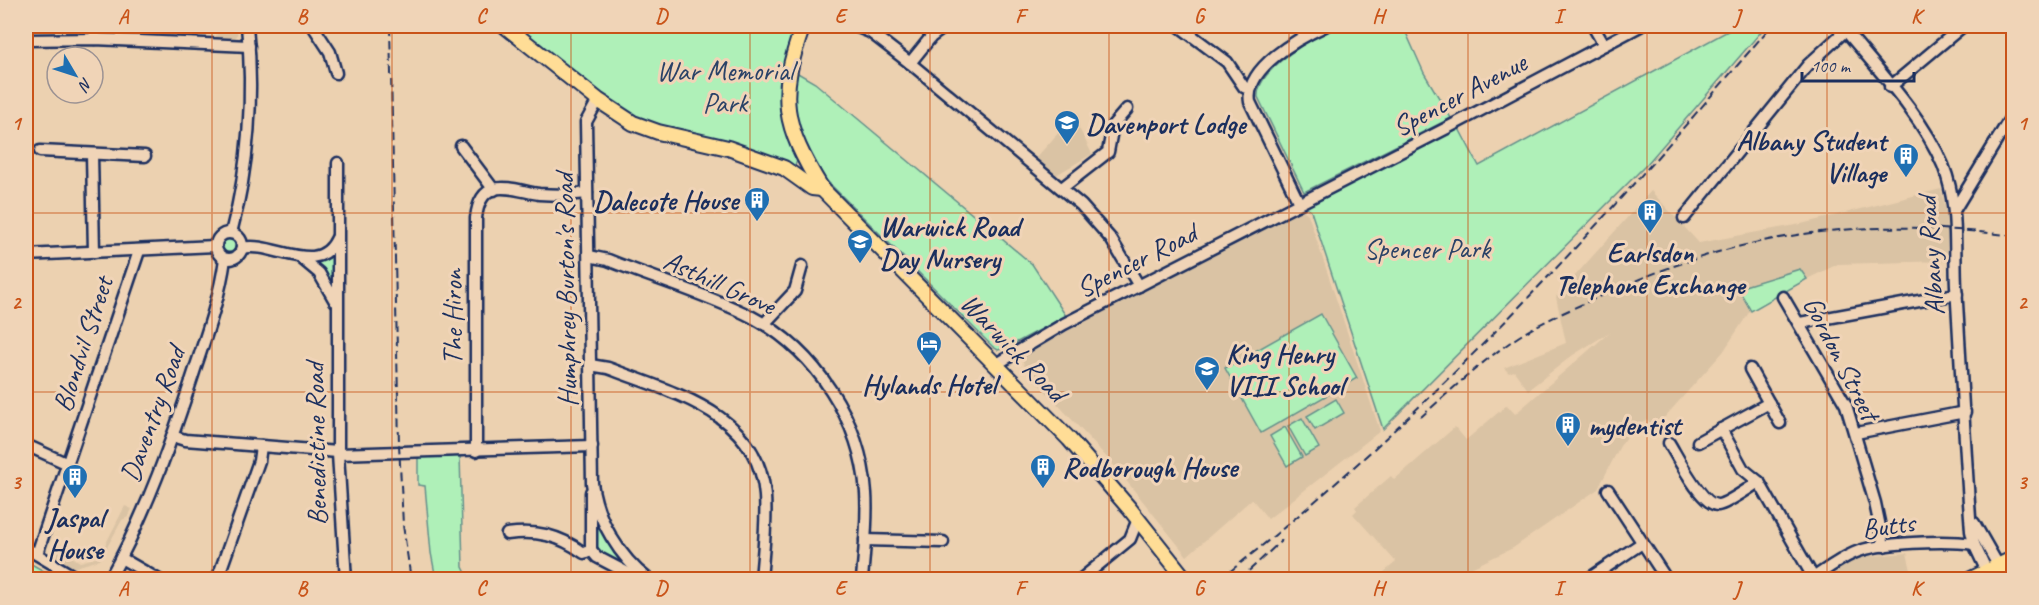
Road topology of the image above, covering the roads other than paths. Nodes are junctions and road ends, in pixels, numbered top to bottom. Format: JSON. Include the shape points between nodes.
{"nodes":[{"id":1,"x":94,"y":26,"type":"edge"},
{"id":2,"x":247,"y":26,"type":"edge"},
{"id":3,"x":313,"y":26,"type":"edge"},
{"id":4,"x":505,"y":26,"type":"edge"},
{"id":5,"x":803,"y":26,"type":"edge"},
{"id":6,"x":855,"y":26,"type":"edge"},
{"id":7,"x":946,"y":26,"type":"edge"},
{"id":8,"x":1179,"y":26,"type":"edge"},
{"id":9,"x":1325,"y":26,"type":"edge"},
{"id":10,"x":1593,"y":26,"type":"edge"},
{"id":11,"x":1640,"y":26,"type":"edge"},
{"id":12,"x":1963,"y":26,"type":"edge"},
{"id":13,"x":1844,"y":28,"type":"edge"},
{"id":14,"x":1304,"y":30,"type":"edge"},
{"id":15,"x":95,"y":39,"type":"junction"},
{"id":16,"x":26,"y":40,"type":"edge"},
{"id":17,"x":1604,"y":45,"type":"junction"},
{"id":18,"x":249,"y":46,"type":"junction"},
{"id":19,"x":910,"y":63,"type":"junction"},
{"id":20,"x":336,"y":73,"type":"dead end"},
{"id":21,"x":1890,"y":87,"type":"junction"},
{"id":22,"x":1249,"y":89,"type":"junction"},
{"id":23,"x":598,"y":100,"type":"junction"},
{"id":24,"x":1127,"y":109,"type":"dead end"},
{"id":25,"x":2013,"y":112,"type":"edge"},
{"id":26,"x":461,"y":146,"type":"dead end"},
{"id":27,"x":40,"y":152,"type":"dead end"},
{"id":28,"x":92,"y":154,"type":"junction"},
{"id":29,"x":145,"y":156,"type":"dead end"},
{"id":30,"x":338,"y":163,"type":"dead end"},
{"id":31,"x":796,"y":166,"type":"junction"},
{"id":32,"x":1062,"y":188,"type":"junction"},
{"id":33,"x":822,"y":189,"type":"junction"},
{"id":34,"x":494,"y":190,"type":"junction"},
{"id":35,"x":587,"y":194,"type":"junction"},
{"id":36,"x":1299,"y":203,"type":"junction"},
{"id":37,"x":1955,"y":209,"type":"junction"},
{"id":38,"x":1684,"y":218,"type":"dead end"},
{"id":39,"x":338,"y":232,"type":"junction"},
{"id":40,"x":231,"y":233,"type":"junction"},
{"id":41,"x":215,"y":246,"type":"junction"},
{"id":42,"x":242,"y":248,"type":"junction"},
{"id":43,"x":138,"y":250,"type":"junction"},
{"id":44,"x":94,"y":252,"type":"junction"},
{"id":45,"x":26,"y":255,"type":"edge"},
{"id":46,"x":298,"y":256,"type":"junction"},
{"id":47,"x":589,"y":256,"type":"junction"},
{"id":48,"x":225,"y":259,"type":"junction"},
{"id":49,"x":802,"y":266,"type":"dead end"},
{"id":50,"x":1139,"y":286,"type":"junction"},
{"id":51,"x":1957,"y":294,"type":"junction"},
{"id":52,"x":1783,"y":297,"type":"dead end"},
{"id":53,"x":337,"y":306,"type":"junction"},
{"id":54,"x":1800,"y":323,"type":"junction"},
{"id":55,"x":764,"y":324,"type":"junction"},
{"id":56,"x":997,"y":364,"type":"junction"},
{"id":57,"x":590,"y":365,"type":"junction"},
{"id":58,"x":1750,"y":369,"type":"dead end"},
{"id":59,"x":1769,"y":403,"type":"junction"},
{"id":60,"x":1965,"y":412,"type":"junction"},
{"id":61,"x":1780,"y":423,"type":"dead end"},
{"id":62,"x":1721,"y":429,"type":"junction"},
{"id":63,"x":1856,"y":433,"type":"junction"},
{"id":64,"x":172,"y":436,"type":"junction"},
{"id":65,"x":1698,"y":442,"type":"dead end"},
{"id":66,"x":1669,"y":443,"type":"dead end"},
{"id":67,"x":26,"y":445,"type":"edge"},
{"id":68,"x":261,"y":446,"type":"junction"},
{"id":69,"x":592,"y":446,"type":"junction"},
{"id":70,"x":476,"y":451,"type":"junction"},
{"id":71,"x":338,"y":453,"type":"junction"},
{"id":72,"x":68,"y":464,"type":"junction"},
{"id":73,"x":1760,"y":482,"type":"junction"},
{"id":74,"x":592,"y":483,"type":"junction"},
{"id":75,"x":1608,"y":490,"type":"dead end"},
{"id":76,"x":1972,"y":518,"type":"junction"},
{"id":77,"x":1138,"y":519,"type":"junction"},
{"id":78,"x":507,"y":534,"type":"dead end"},
{"id":79,"x":1152,"y":536,"type":"junction"},
{"id":80,"x":1130,"y":539,"type":"junction"},
{"id":81,"x":865,"y":540,"type":"junction"},
{"id":82,"x":943,"y":542,"type":"dead end"},
{"id":83,"x":1642,"y":543,"type":"junction"},
{"id":84,"x":1974,"y":544,"type":"junction"},
{"id":85,"x":1884,"y":546,"type":"junction"},
{"id":86,"x":26,"y":548,"type":"edge"},
{"id":87,"x":591,"y":550,"type":"junction"},
{"id":88,"x":38,"y":554,"type":"junction"},
{"id":89,"x":121,"y":558,"type":"junction"},
{"id":90,"x":2013,"y":558,"type":"edge"},
{"id":91,"x":1998,"y":574,"type":"edge"},
{"id":92,"x":1181,"y":577,"type":"edge"},
{"id":93,"x":1814,"y":578,"type":"edge"},
{"id":94,"x":80,"y":579,"type":"edge"},
{"id":95,"x":109,"y":579,"type":"edge"},
{"id":96,"x":159,"y":579,"type":"edge"},
{"id":97,"x":217,"y":579,"type":"edge"},
{"id":98,"x":346,"y":579,"type":"edge"},
{"id":99,"x":641,"y":579,"type":"edge"},
{"id":100,"x":649,"y":579,"type":"edge"},
{"id":101,"x":761,"y":579,"type":"edge"},
{"id":102,"x":862,"y":579,"type":"edge"},
{"id":103,"x":1080,"y":579,"type":"edge"},
{"id":104,"x":1587,"y":579,"type":"edge"},
{"id":105,"x":1667,"y":579,"type":"edge"},
{"id":106,"x":1969,"y":579,"type":"edge"}],
"edges":[{"from":1,"to":15,"type":"street"},
{"from":2,"to":18,"type":"street"},
{"from":3,"to":20,"type":"street","via":[[330,52]]},
{"from":4,"to":23,"type":"main road"},
{"from":5,"to":31,"type":"main road","via":[[787,84],[788,113],[798,156]]},
{"from":6,"to":19,"type":"street","via":[[870,32]]},
{"from":7,"to":19,"type":"street","via":[[931,37]]},
{"from":8,"to":22,"type":"street","via":[[1227,62]]},
{"from":9,"to":14,"type":"street"},
{"from":10,"to":17,"type":"street"},
{"from":11,"to":17,"type":"street","name":"Spencer Avenue"},
{"from":12,"to":21,"type":"street"},
{"from":13,"to":21,"type":"street","name":"Albany Road"},
{"from":13,"to":38,"type":"street","via":[[1808,66]]},
{"from":14,"to":22,"type":"street","via":[[1261,70]]},
{"from":15,"to":16,"type":"street"},
{"from":15,"to":18,"type":"street"},
{"from":17,"to":36,"type":"street","name":"Spencer Avenue"},
{"from":18,"to":40,"type":"street","via":[[245,156]]},
{"from":19,"to":32,"type":"street"},
{"from":21,"to":37,"type":"street","name":"Albany Road","via":[[1936,152]]},
{"from":22,"to":36,"type":"street","via":[[1250,102]]},
{"from":23,"to":31,"type":"main road","via":[[642,127]]},
{"from":23,"to":35,"type":"street","name":"Humphrey Burton's Road","via":[[586,122]]},
{"from":24,"to":32,"type":"street","via":[[1113,125],[1108,152]]},
{"from":25,"to":37,"type":"street"},
{"from":26,"to":34,"type":"street"},
{"from":27,"to":28,"type":"street"},
{"from":28,"to":29,"type":"street"},
{"from":28,"to":44,"type":"street"},
{"from":30,"to":39,"type":"street"},
{"from":31,"to":33,"type":"main road","name":"Warwick Road"},
{"from":31,"to":33,"type":"main road","via":[[812,188]]},
{"from":32,"to":50,"type":"street","via":[[1111,238]]},
{"from":33,"to":56,"type":"main road","name":"Warwick Road"},
{"from":34,"to":35,"type":"street","via":[[507,186],[544,194]]},
{"from":34,"to":70,"type":"street","name":"The Hiron","via":[[482,199],[476,218]]},
{"from":35,"to":47,"type":"street","name":"Humphrey Burton's Road"},
{"from":36,"to":50,"type":"street","name":"Spencer Road"},
{"from":37,"to":51,"type":"street","name":"Albany Road"},
{"from":39,"to":46,"type":"street","name":"Benedictine Road","via":[[333,245],[324,253]]},
{"from":39,"to":53,"type":"street","name":"Benedictine Road"},
{"from":40,"to":41,"type":"street","via":[[221,236]]},
{"from":40,"to":42,"type":"street","via":[[239,238]]},
{"from":41,"to":43,"type":"street"},
{"from":41,"to":48,"type":"street"},
{"from":42,"to":46,"type":"street","name":"Benedictine Road"},
{"from":42,"to":48,"type":"street","via":[[237,256]]},
{"from":43,"to":44,"type":"street"},
{"from":43,"to":72,"type":"street","name":"Blondvil Street"},
{"from":44,"to":45,"type":"street"},
{"from":46,"to":53,"type":"street","name":"Benedictine Road","via":[[319,273]]},
{"from":47,"to":55,"type":"street","name":"Asthill Grove","via":[[608,260]]},
{"from":47,"to":57,"type":"street","name":"Humphrey Burton's Road"},
{"from":48,"to":64,"type":"street","name":"Daventry Road","via":[[201,350]]},
{"from":49,"to":55,"type":"street","via":[[795,291]]},
{"from":50,"to":56,"type":"street","name":"Spencer Road"},
{"from":51,"to":54,"type":"street"},
{"from":51,"to":60,"type":"street","name":"Albany Road"},
{"from":52,"to":54,"type":"street","name":"Gordon Street"},
{"from":53,"to":71,"type":"street","name":"Benedictine Road"},
{"from":54,"to":63,"type":"street","name":"Gordon Street","via":[[1846,405]]},
{"from":55,"to":81,"type":"street","name":"Asthill Grove","via":[[808,361],[848,421],[865,483]]},
{"from":56,"to":77,"type":"main road","name":"Warwick Road"},
{"from":57,"to":69,"type":"street","name":"Humphrey Burton's Road"},
{"from":57,"to":101,"type":"street","via":[[608,368],[702,405],[739,435],[759,470],[765,496]]},
{"from":58,"to":59,"type":"street"},
{"from":59,"to":61,"type":"street"},
{"from":59,"to":62,"type":"street"},
{"from":60,"to":63,"type":"street"},
{"from":60,"to":76,"type":"street","name":"Albany Road"},
{"from":62,"to":65,"type":"street"},
{"from":62,"to":73,"type":"street","via":[[1743,469]]},
{"from":63,"to":85,"type":"street","name":"Gordon Street"},
{"from":64,"to":68,"type":"street"},
{"from":64,"to":89,"type":"street","name":"Daventry Road"},
{"from":66,"to":73,"type":"street","via":[[1702,497],[1711,504],[1719,505]]},
{"from":67,"to":72,"type":"street"},
{"from":68,"to":71,"type":"street"},
{"from":68,"to":97,"type":"street"},
{"from":69,"to":70,"type":"street"},
{"from":69,"to":74,"type":"street","name":"Humphrey Burton's Road"},
{"from":70,"to":71,"type":"street"},
{"from":71,"to":98,"type":"street","name":"Benedictine Road"},
{"from":72,"to":88,"type":"street","name":"Blondvil Street"},
{"from":73,"to":93,"type":"street"},
{"from":74,"to":87,"type":"street","name":"Humphrey Burton's Road"},
{"from":74,"to":100,"type":"street","name":"Humphrey Burton's Road","via":[[609,534]]},
{"from":75,"to":83,"type":"street"},
{"from":76,"to":84,"type":"street","name":"Albany Road"},
{"from":76,"to":91,"type":"street","name":"Albany Road"},
{"from":77,"to":79,"type":"main road","name":"Warwick Road"},
{"from":77,"to":80,"type":"street"},
{"from":78,"to":87,"type":"street","via":[[552,535],[584,553]]},
{"from":79,"to":80,"type":"street"},
{"from":79,"to":92,"type":"main road","name":"Warwick Road"},
{"from":80,"to":103,"type":"street"},
{"from":81,"to":82,"type":"street"},
{"from":81,"to":102,"type":"street","name":"Asthill Grove"},
{"from":83,"to":104,"type":"street"},
{"from":83,"to":105,"type":"street"},
{"from":84,"to":85,"type":"street","name":"Butts","via":[[1940,541]]},
{"from":84,"to":91,"type":"street","name":"Albany Road"},
{"from":85,"to":93,"type":"street","name":"Butts","via":[[1853,553]]},
{"from":86,"to":88,"type":"street"},
{"from":87,"to":99,"type":"street","via":[[597,557]]},
{"from":88,"to":94,"type":"street"},
{"from":89,"to":95,"type":"street","name":"Daventry Road"},
{"from":89,"to":96,"type":"street"},
{"from":90,"to":91,"type":"main road"},
{"from":91,"to":106,"type":"main road"}]}
